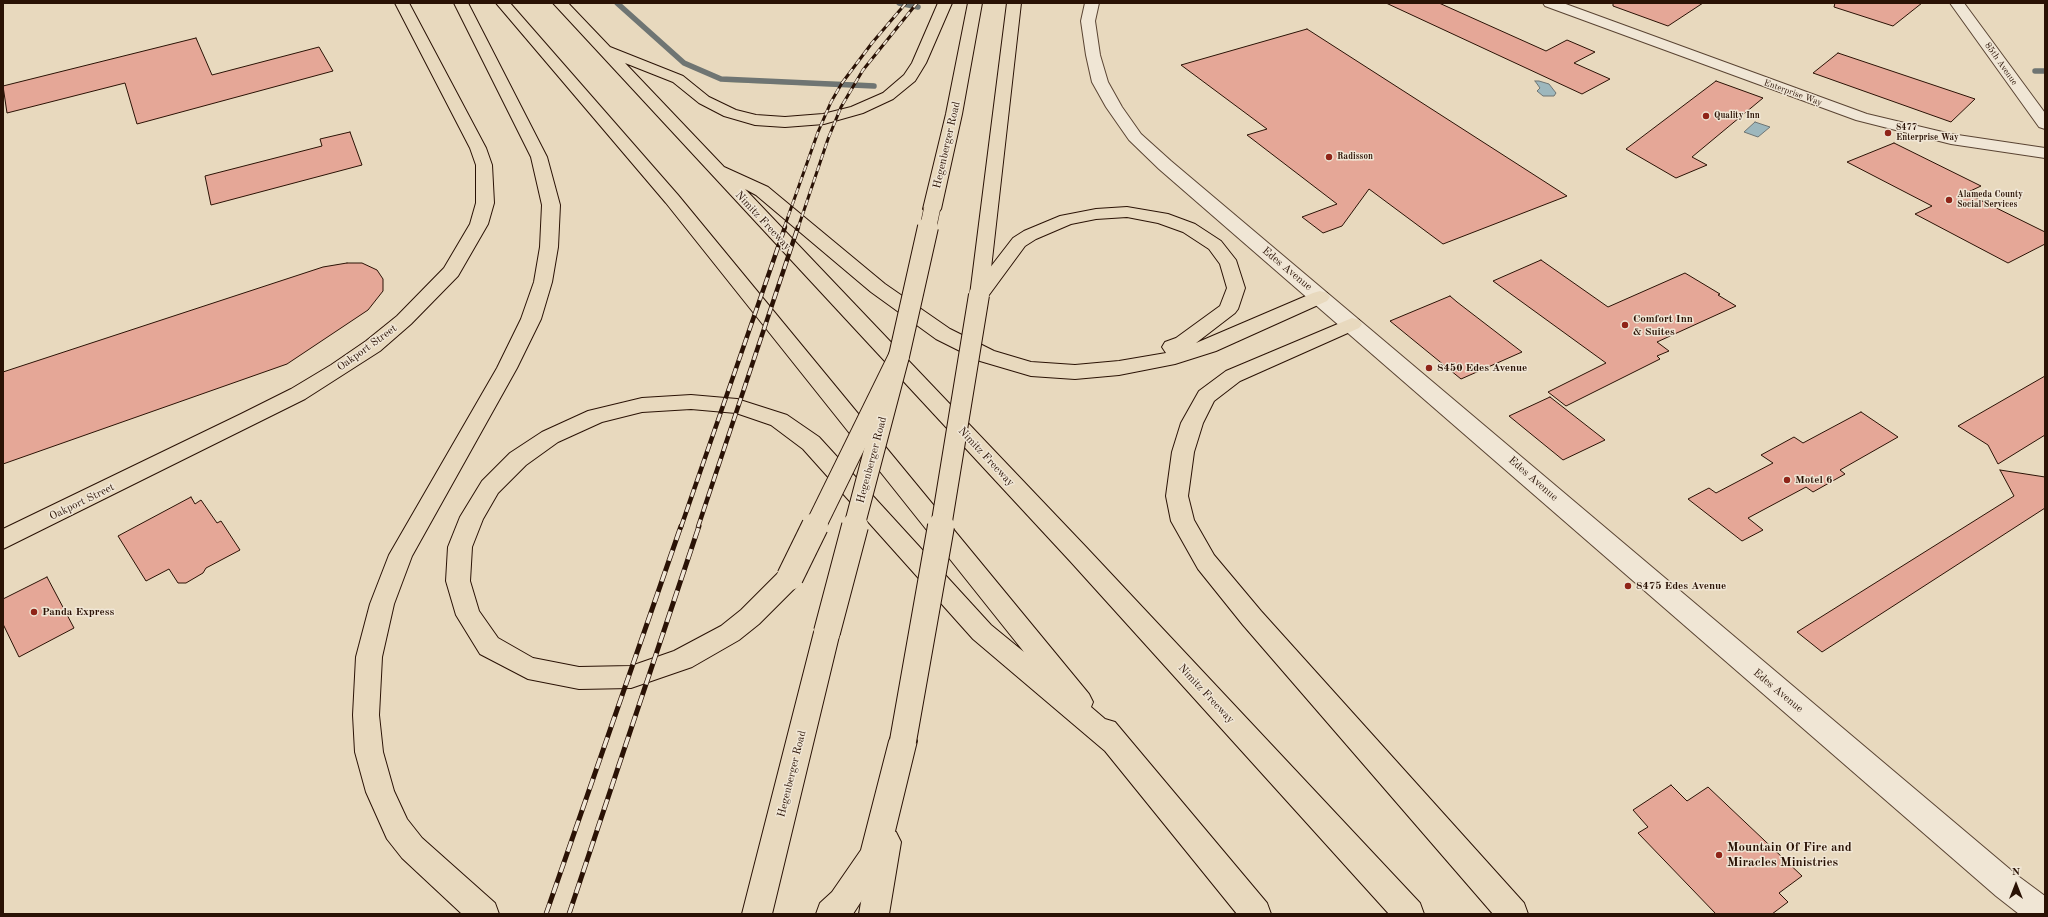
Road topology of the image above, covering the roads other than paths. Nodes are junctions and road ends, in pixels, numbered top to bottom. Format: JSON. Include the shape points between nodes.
{"nodes":[{"id":1,"x":402,"y":3,"type":"edge"},
{"id":2,"x":461,"y":3,"type":"edge"},
{"id":3,"x":502,"y":3,"type":"edge"},
{"id":4,"x":560,"y":3,"type":"edge"},
{"id":5,"x":945,"y":3,"type":"edge"},
{"id":6,"x":974,"y":3,"type":"edge"},
{"id":7,"x":1014,"y":3,"type":"edge"},
{"id":8,"x":1092,"y":3,"type":"edge"},
{"id":9,"x":1550,"y":3,"type":"edge"},
{"id":10,"x":1957,"y":3,"type":"edge"},
{"id":11,"x":602,"y":49,"type":"junction"},
{"id":12,"x":2045,"y":124,"type":"edge"},
{"id":13,"x":2045,"y":153,"type":"edge"},
{"id":14,"x":710,"y":165,"type":"junction"},
{"id":15,"x":979,"y":295,"type":"junction"},
{"id":16,"x":1320,"y":297,"type":"junction"},
{"id":17,"x":1352,"y":324,"type":"junction"},
{"id":18,"x":899,"y":356,"type":"junction"},
{"id":19,"x":1119,"y":368,"type":"junction"},
{"id":20,"x":3,"y":540,"type":"edge"},
{"id":21,"x":903,"y":741,"type":"junction"},
{"id":22,"x":1113,"y":742,"type":"junction"},
{"id":23,"x":484,"y":914,"type":"edge"},
{"id":24,"x":757,"y":914,"type":"edge"},
{"id":25,"x":830,"y":914,"type":"edge"},
{"id":26,"x":874,"y":914,"type":"edge"},
{"id":27,"x":1256,"y":914,"type":"edge"},
{"id":28,"x":1409,"y":914,"type":"edge"},
{"id":29,"x":1513,"y":914,"type":"edge"},
{"id":30,"x":2044,"y":914,"type":"edge"}],
"edges":[{"from":1,"to":20,"type":"main road","name":"Oakport Street","via":[[478,148],[484,166],[485,203],[479,224],[451,272],[404,320],[367,350],[305,390]]},
{"from":2,"to":23,"type":"main road","via":[[539,157],[551,206],[550,247],[543,282],[531,319],[507,368],[401,555],[382,604],[369,657],[366,715],[369,752],[380,792],[397,829],[412,848]]},
{"from":3,"to":22,"type":"main road","via":[[672,199]]},
{"from":4,"to":11,"type":"main road","name":"Nimitz Freeway"},
{"from":5,"to":11,"type":"main road","via":[[910,78],[888,96],[857,110],[824,118],[785,122],[755,120],[730,113],[704,100],[678,79]]},
{"from":6,"to":18,"type":"main road","name":"Hegenberger Road","bridge":true,"via":[[954,114]]},
{"from":7,"to":15,"type":"main road"},
{"from":8,"to":16,"type":"street","name":"Edes Avenue","via":[[1088,21],[1100,82],[1136,137],[1165,166]]},
{"from":9,"to":13,"type":"street","name":"Enterprise Way","via":[[1862,117],[1951,139]]},
{"from":10,"to":12,"type":"street","name":"85th Avenue"},
{"from":11,"to":14,"type":"main road","name":"Nimitz Freeway"},
{"from":14,"to":19,"type":"main road","via":[[762,191],[878,288],[943,334],[987,356],[1031,369],[1075,372]]},
{"from":14,"to":28,"type":"main road","name":"Nimitz Freeway","via":[[1078,554]]},
{"from":15,"to":19,"type":"main road","via":[[1019,242],[1066,220],[1096,214],[1127,212],[1162,218],[1190,228],[1215,245],[1229,264],[1236,288],[1228,309],[1183,344]]},
{"from":15,"to":21,"type":"main road","bridge":true},
{"from":16,"to":17,"type":"street","name":"Edes Avenue"},
{"from":16,"to":19,"type":"main road","via":[[1209,346],[1168,359]]},
{"from":17,"to":29,"type":"main road","via":[[1232,376],[1206,396],[1192,423],[1183,452],[1177,496],[1183,521],[1206,562],[1252,618]]},
{"from":17,"to":30,"type":"street","name":"Edes Avenue","via":[[2007,886]]},
{"from":18,"to":22,"type":"main road","bridge":true,"via":[[790,577],[730,633],[683,659],[631,677],[579,678],[528,668],[489,646],[468,615],[458,581],[460,546],[472,516],[490,486],[518,459],[550,437],[596,416],[642,405],[691,402],[737,406],[779,420],[811,443],[836,469],[982,632]]},
{"from":18,"to":24,"type":"main road","name":"Hegenberger Road","bridge":true},
{"from":21,"to":25,"type":"main road","via":[[874,856],[842,903]]},
{"from":21,"to":26,"type":"main road"},
{"from":22,"to":27,"type":"main road"}]}
